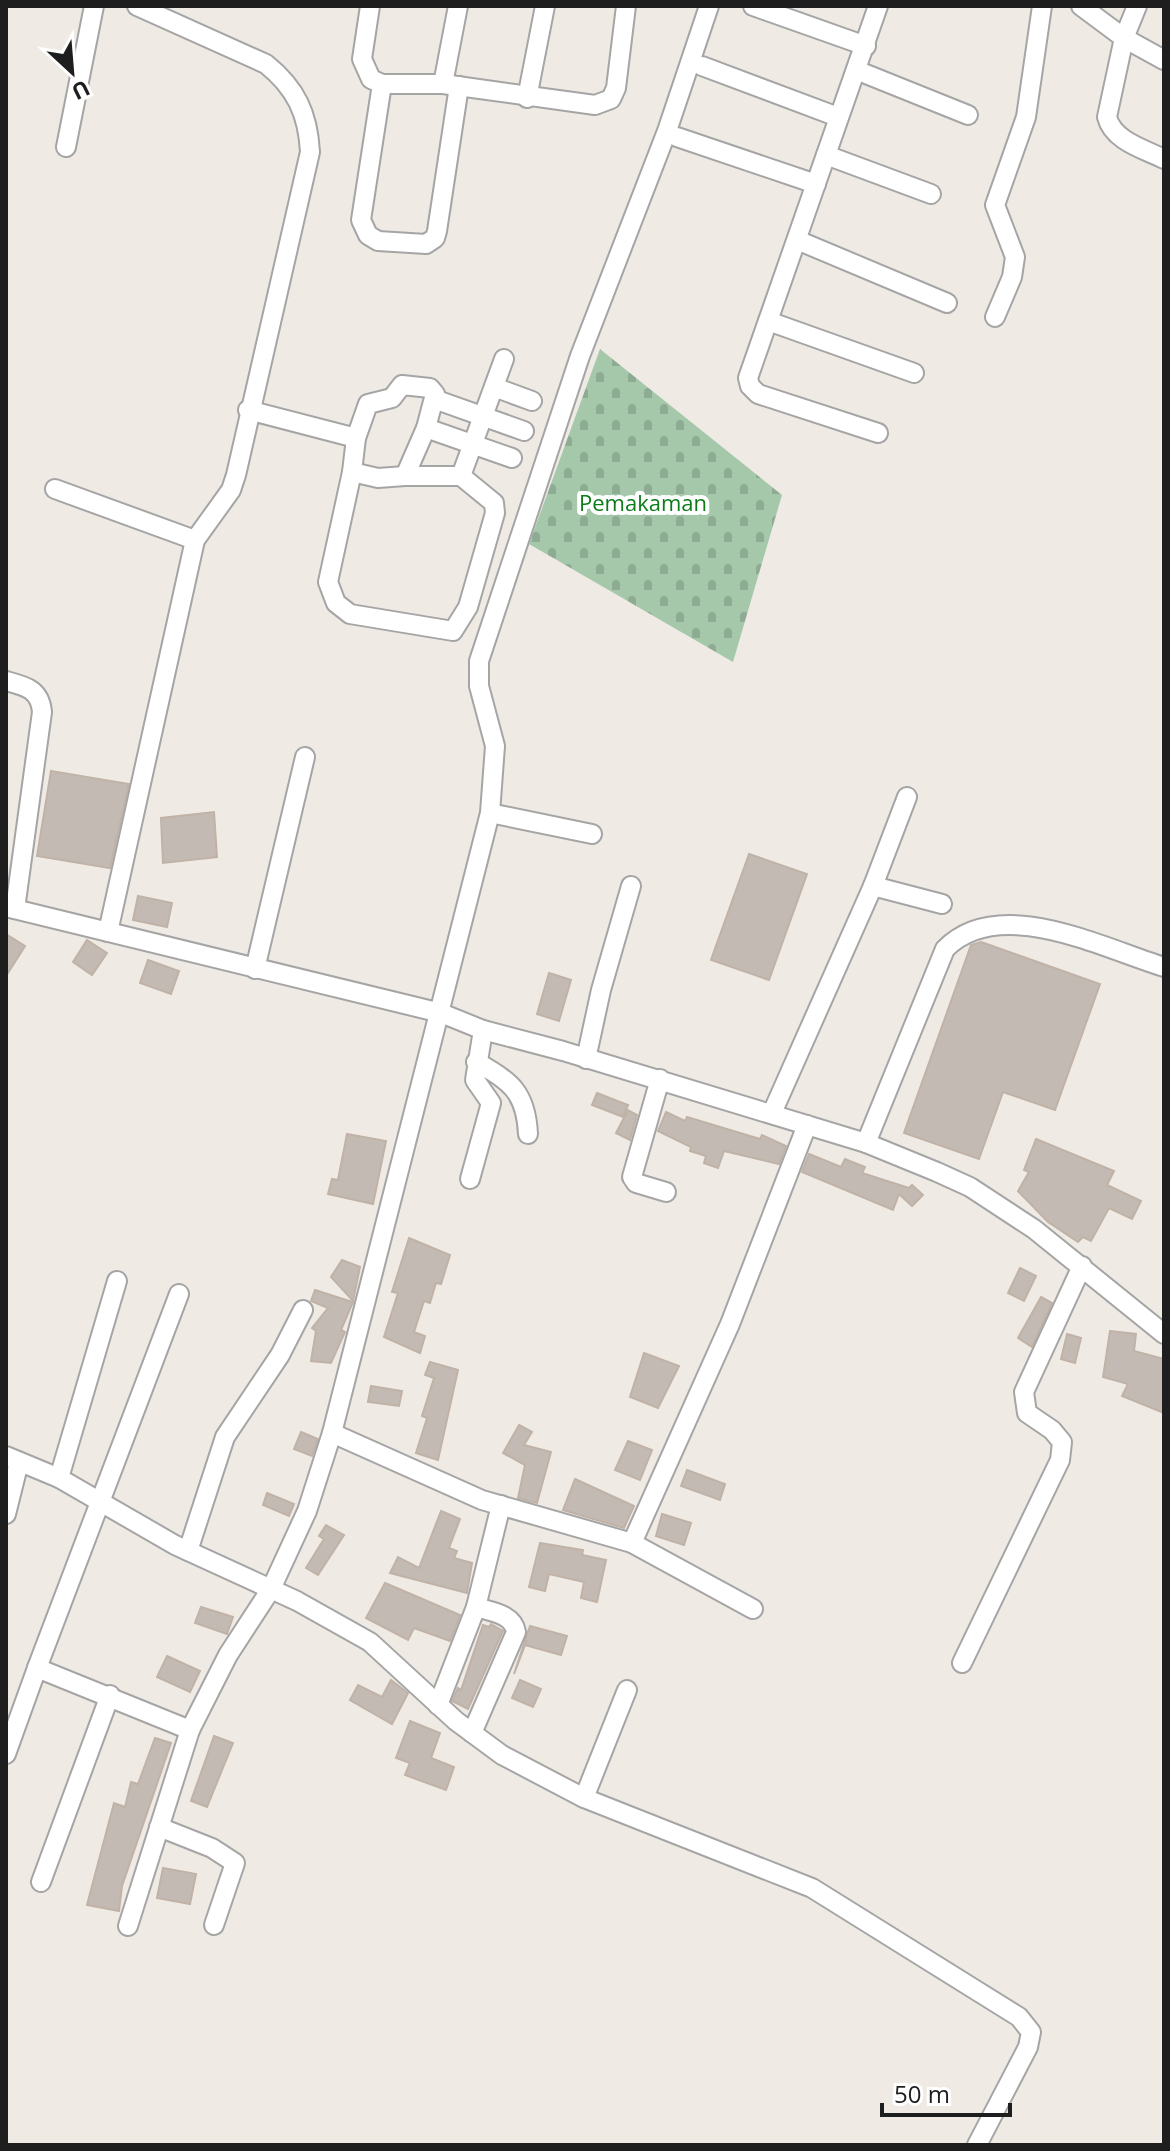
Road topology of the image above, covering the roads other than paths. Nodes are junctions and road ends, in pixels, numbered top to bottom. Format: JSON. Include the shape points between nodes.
{"nodes":[{"id":1,"x":94,"y":6,"type":"edge"},
{"id":2,"x":137,"y":6,"type":"edge"},
{"id":3,"x":370,"y":6,"type":"edge"},
{"id":4,"x":458,"y":6,"type":"edge"},
{"id":5,"x":545,"y":6,"type":"edge"},
{"id":6,"x":626,"y":6,"type":"edge"},
{"id":7,"x":709,"y":6,"type":"edge"},
{"id":8,"x":753,"y":6,"type":"edge"},
{"id":9,"x":878,"y":6,"type":"edge"},
{"id":10,"x":1042,"y":6,"type":"edge"},
{"id":11,"x":1081,"y":6,"type":"edge"},
{"id":12,"x":1137,"y":6,"type":"edge"},
{"id":13,"x":1124,"y":38,"type":"junction"},
{"id":14,"x":866,"y":46,"type":"junction"},
{"id":15,"x":1164,"y":60,"type":"edge"},
{"id":16,"x":702,"y":66,"type":"dead end"},
{"id":17,"x":856,"y":70,"type":"junction"},
{"id":18,"x":382,"y":84,"type":"junction"},
{"id":19,"x":451,"y":85,"type":"junction"},
{"id":20,"x":527,"y":98,"type":"junction"},
{"id":21,"x":968,"y":115,"type":"dead end"},
{"id":22,"x":838,"y":117,"type":"junction"},
{"id":23,"x":677,"y":137,"type":"dead end"},
{"id":24,"x":66,"y":147,"type":"dead end"},
{"id":25,"x":826,"y":155,"type":"junction"},
{"id":26,"x":1164,"y":159,"type":"edge"},
{"id":27,"x":816,"y":184,"type":"junction"},
{"id":28,"x":931,"y":194,"type":"dead end"},
{"id":29,"x":797,"y":240,"type":"junction"},
{"id":30,"x":947,"y":303,"type":"dead end"},
{"id":31,"x":995,"y":317,"type":"dead end"},
{"id":32,"x":768,"y":321,"type":"junction"},
{"id":33,"x":504,"y":359,"type":"dead end"},
{"id":34,"x":914,"y":373,"type":"dead end"},
{"id":35,"x":494,"y":387,"type":"junction"},
{"id":36,"x":434,"y":399,"type":"junction"},
{"id":37,"x":532,"y":401,"type":"dead end"},
{"id":38,"x":248,"y":410,"type":"junction"},
{"id":39,"x":484,"y":415,"type":"junction"},
{"id":40,"x":426,"y":428,"type":"junction"},
{"id":41,"x":524,"y":431,"type":"dead end"},
{"id":42,"x":878,"y":433,"type":"dead end"},
{"id":43,"x":356,"y":438,"type":"junction"},
{"id":44,"x":473,"y":445,"type":"junction"},
{"id":45,"x":512,"y":458,"type":"dead end"},
{"id":46,"x":352,"y":472,"type":"junction"},
{"id":47,"x":405,"y":476,"type":"junction"},
{"id":48,"x":461,"y":476,"type":"junction"},
{"id":49,"x":55,"y":489,"type":"dead end"},
{"id":50,"x":195,"y":540,"type":"junction"},
{"id":51,"x":6,"y":681,"type":"edge"},
{"id":52,"x":305,"y":757,"type":"dead end"},
{"id":53,"x":907,"y":797,"type":"dead end"},
{"id":54,"x":490,"y":813,"type":"junction"},
{"id":55,"x":592,"y":834,"type":"dead end"},
{"id":56,"x":631,"y":886,"type":"dead end"},
{"id":57,"x":873,"y":886,"type":"junction"},
{"id":58,"x":942,"y":904,"type":"dead end"},
{"id":59,"x":11,"y":908,"type":"edge"},
{"id":60,"x":108,"y":932,"type":"junction"},
{"id":61,"x":1164,"y":967,"type":"edge"},
{"id":62,"x":255,"y":969,"type":"junction"},
{"id":63,"x":441,"y":1013,"type":"junction"},
{"id":64,"x":483,"y":1030,"type":"junction"},
{"id":65,"x":586,"y":1059,"type":"junction"},
{"id":66,"x":476,"y":1062,"type":"junction"},
{"id":67,"x":660,"y":1079,"type":"junction"},
{"id":68,"x":772,"y":1113,"type":"junction"},
{"id":69,"x":807,"y":1125,"type":"junction"},
{"id":70,"x":528,"y":1134,"type":"dead end"},
{"id":71,"x":866,"y":1143,"type":"junction"},
{"id":72,"x":470,"y":1179,"type":"dead end"},
{"id":73,"x":666,"y":1192,"type":"dead end"},
{"id":74,"x":1082,"y":1266,"type":"junction"},
{"id":75,"x":117,"y":1281,"type":"dead end"},
{"id":76,"x":179,"y":1294,"type":"dead end"},
{"id":77,"x":303,"y":1310,"type":"dead end"},
{"id":78,"x":1164,"y":1334,"type":"edge"},
{"id":79,"x":332,"y":1433,"type":"junction"},
{"id":80,"x":13,"y":1459,"type":"edge"},
{"id":81,"x":59,"y":1478,"type":"junction"},
{"id":82,"x":100,"y":1501,"type":"junction"},
{"id":83,"x":501,"y":1505,"type":"junction"},
{"id":84,"x":6,"y":1514,"type":"edge"},
{"id":85,"x":632,"y":1543,"type":"junction"},
{"id":86,"x":188,"y":1551,"type":"junction"},
{"id":87,"x":271,"y":1589,"type":"junction"},
{"id":88,"x":476,"y":1607,"type":"junction"},
{"id":89,"x":753,"y":1609,"type":"dead end"},
{"id":90,"x":962,"y":1663,"type":"dead end"},
{"id":91,"x":37,"y":1668,"type":"junction"},
{"id":92,"x":627,"y":1690,"type":"dead end"},
{"id":93,"x":110,"y":1695,"type":"junction"},
{"id":94,"x":438,"y":1705,"type":"junction"},
{"id":95,"x":190,"y":1730,"type":"junction"},
{"id":96,"x":472,"y":1733,"type":"junction"},
{"id":97,"x":6,"y":1754,"type":"edge"},
{"id":98,"x":584,"y":1798,"type":"junction"},
{"id":99,"x":159,"y":1827,"type":"junction"},
{"id":100,"x":41,"y":1882,"type":"dead end"},
{"id":101,"x":214,"y":1925,"type":"dead end"},
{"id":102,"x":128,"y":1926,"type":"dead end"},
{"id":103,"x":977,"y":2145,"type":"edge"}],
"edges":[{"from":1,"to":24,"type":"street"},
{"from":2,"to":38,"type":"street","via":[[266,64],[305,110],[310,152]]},
{"from":3,"to":18,"type":"street","via":[[363,65],[371,79]]},
{"from":4,"to":19,"type":"street"},
{"from":5,"to":20,"type":"street"},
{"from":6,"to":20,"type":"street","via":[[611,99],[595,105]]},
{"from":7,"to":54,"type":"street","via":[[580,356],[479,661],[479,686],[495,746]]},
{"from":8,"to":14,"type":"street"},
{"from":9,"to":14,"type":"street"},
{"from":10,"to":31,"type":"street","via":[[1026,117],[995,205],[1015,257]]},
{"from":11,"to":13,"type":"street"},
{"from":12,"to":13,"type":"street"},
{"from":13,"to":15,"type":"street"},
{"from":13,"to":26,"type":"street","via":[[1107,112],[1109,125]]},
{"from":14,"to":17,"type":"street"},
{"from":16,"to":22,"type":"street"},
{"from":17,"to":21,"type":"street"},
{"from":17,"to":22,"type":"street"},
{"from":18,"to":19,"type":"street"},
{"from":18,"to":19,"type":"street","via":[[361,220],[378,241],[426,244],[437,231]]},
{"from":19,"to":20,"type":"street"},
{"from":22,"to":25,"type":"street"},
{"from":23,"to":27,"type":"street"},
{"from":25,"to":27,"type":"street"},
{"from":25,"to":28,"type":"street"},
{"from":27,"to":29,"type":"street"},
{"from":29,"to":30,"type":"street"},
{"from":29,"to":32,"type":"street"},
{"from":32,"to":34,"type":"street"},
{"from":32,"to":42,"type":"street","via":[[749,373],[753,391]]},
{"from":33,"to":35,"type":"street"},
{"from":35,"to":37,"type":"street"},
{"from":35,"to":39,"type":"street"},
{"from":36,"to":39,"type":"street"},
{"from":36,"to":40,"type":"street"},
{"from":36,"to":43,"type":"street","via":[[430,388],[400,386],[392,398],[369,403]]},
{"from":38,"to":43,"type":"street"},
{"from":38,"to":50,"type":"street","via":[[231,490]]},
{"from":39,"to":41,"type":"street"},
{"from":39,"to":44,"type":"street"},
{"from":40,"to":44,"type":"street"},
{"from":40,"to":47,"type":"street"},
{"from":43,"to":46,"type":"street"},
{"from":44,"to":45,"type":"street"},
{"from":44,"to":48,"type":"street"},
{"from":46,"to":47,"type":"street","via":[[378,478]]},
{"from":46,"to":48,"type":"street","via":[[328,582],[336,603],[350,614],[447,632],[458,628],[468,607],[495,513],[491,498]]},
{"from":47,"to":48,"type":"street"},
{"from":49,"to":50,"type":"street"},
{"from":50,"to":60,"type":"street"},
{"from":51,"to":59,"type":"street","via":[[30,687],[42,712]]},
{"from":52,"to":62,"type":"street"},
{"from":53,"to":57,"type":"street"},
{"from":54,"to":55,"type":"street"},
{"from":54,"to":63,"type":"street"},
{"from":56,"to":65,"type":"street"},
{"from":57,"to":58,"type":"street"},
{"from":57,"to":68,"type":"street"},
{"from":59,"to":60,"type":"street"},
{"from":60,"to":62,"type":"street"},
{"from":61,"to":71,"type":"street","via":[[1027,924],[998,924],[963,934],[945,949]]},
{"from":62,"to":63,"type":"street"},
{"from":63,"to":64,"type":"street"},
{"from":63,"to":79,"type":"street"},
{"from":64,"to":65,"type":"street"},
{"from":64,"to":66,"type":"street"},
{"from":65,"to":67,"type":"street"},
{"from":66,"to":70,"type":"street","via":[[520,1095]]},
{"from":66,"to":72,"type":"street","via":[[475,1081],[491,1103]]},
{"from":67,"to":68,"type":"street"},
{"from":67,"to":73,"type":"street","via":[[632,1175],[636,1183]]},
{"from":68,"to":69,"type":"street"},
{"from":69,"to":71,"type":"street"},
{"from":69,"to":85,"type":"street","via":[[730,1324]]},
{"from":71,"to":74,"type":"street","via":[[970,1187]]},
{"from":74,"to":78,"type":"street"},
{"from":74,"to":90,"type":"street","via":[[1024,1392],[1027,1413],[1062,1442],[1060,1460]]},
{"from":75,"to":81,"type":"street"},
{"from":76,"to":82,"type":"street"},
{"from":77,"to":86,"type":"street","via":[[225,1437]]},
{"from":79,"to":83,"type":"street"},
{"from":79,"to":87,"type":"street","via":[[307,1511]]},
{"from":80,"to":81,"type":"street"},
{"from":80,"to":84,"type":"street"},
{"from":81,"to":82,"type":"street"},
{"from":82,"to":86,"type":"street"},
{"from":82,"to":91,"type":"street"},
{"from":83,"to":85,"type":"street"},
{"from":83,"to":88,"type":"street"},
{"from":85,"to":89,"type":"street"},
{"from":86,"to":87,"type":"street"},
{"from":87,"to":94,"type":"street","via":[[370,1642]]},
{"from":87,"to":95,"type":"street","via":[[228,1655]]},
{"from":88,"to":94,"type":"street"},
{"from":88,"to":96,"type":"street","via":[[511,1619],[516,1632]]},
{"from":91,"to":93,"type":"street"},
{"from":91,"to":97,"type":"street"},
{"from":92,"to":98,"type":"street"},
{"from":93,"to":95,"type":"street"},
{"from":93,"to":100,"type":"street"},
{"from":94,"to":96,"type":"street"},
{"from":95,"to":99,"type":"street"},
{"from":96,"to":98,"type":"street"},
{"from":98,"to":103,"type":"street","via":[[812,1888],[1019,2017],[1031,2032],[1028,2047]]},
{"from":99,"to":101,"type":"street","via":[[235,1863]]},
{"from":99,"to":102,"type":"street"}]}
